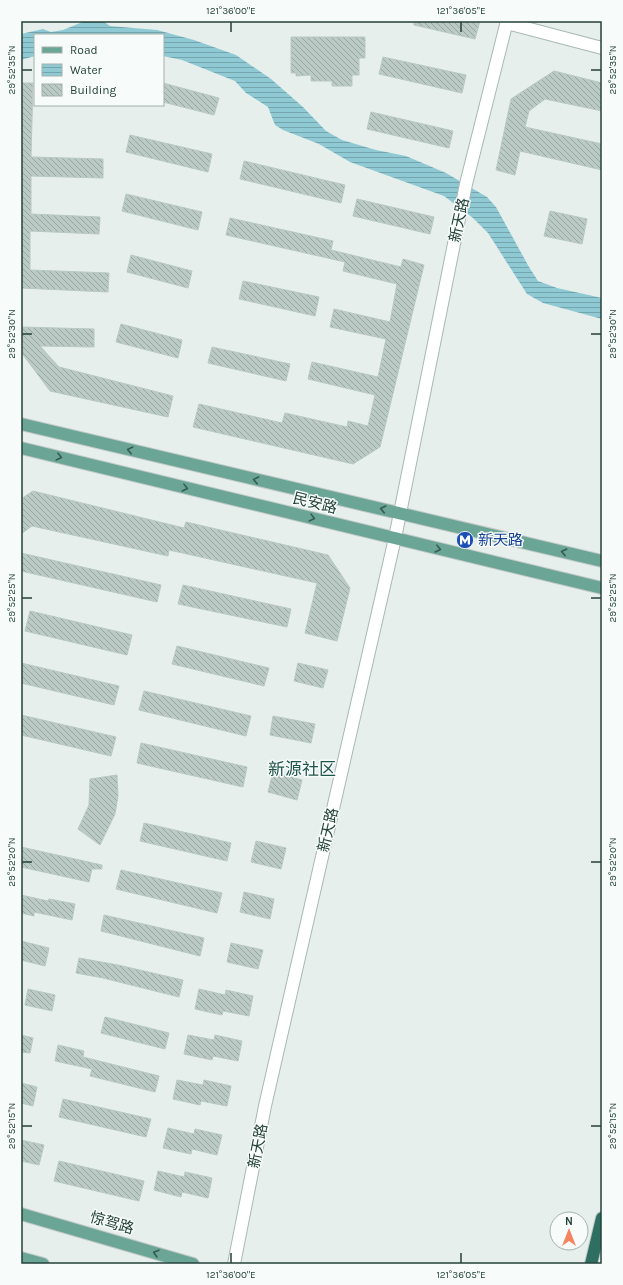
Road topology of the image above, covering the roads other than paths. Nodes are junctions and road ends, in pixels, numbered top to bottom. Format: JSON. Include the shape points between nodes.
{"nodes":[{"id":1,"x":507,"y":22,"type":"edge"},
{"id":2,"x":602,"y":48,"type":"edge"},
{"id":3,"x":21,"y":424,"type":"edge"},
{"id":4,"x":21,"y":448,"type":"edge"},
{"id":5,"x":399,"y":513,"type":"junction"},
{"id":6,"x":395,"y":538,"type":"junction"},
{"id":7,"x":602,"y":561,"type":"edge"},
{"id":8,"x":602,"y":588,"type":"edge"},
{"id":9,"x":21,"y":1214,"type":"edge"},
{"id":10,"x":602,"y":1218,"type":"edge"},
{"id":11,"x":21,"y":1258,"type":"edge"},
{"id":12,"x":43,"y":1264,"type":"edge"},
{"id":13,"x":194,"y":1264,"type":"edge"},
{"id":14,"x":234,"y":1264,"type":"edge"},
{"id":15,"x":591,"y":1264,"type":"edge"}],
"edges":[{"from":1,"to":2,"type":"street"},
{"from":1,"to":5,"type":"street","name":"新天路","via":[[466,184]]},
{"from":5,"to":3,"type":"main road","name":"民安路","one_way":true},
{"from":4,"to":6,"type":"main road","name":"民安路","one_way":true},
{"from":5,"to":6,"type":"street","name":"新天路"},
{"from":7,"to":5,"type":"main road","name":"民安路","one_way":true},
{"from":6,"to":8,"type":"main road","name":"民安路","one_way":true},
{"from":6,"to":14,"type":"street","name":"新天路","via":[[267,1098]]},
{"from":13,"to":9,"type":"main road","name":"惊驾路","one_way":true},
{"from":10,"to":15,"type":"highway"},
{"from":11,"to":12,"type":"main road"}]}
